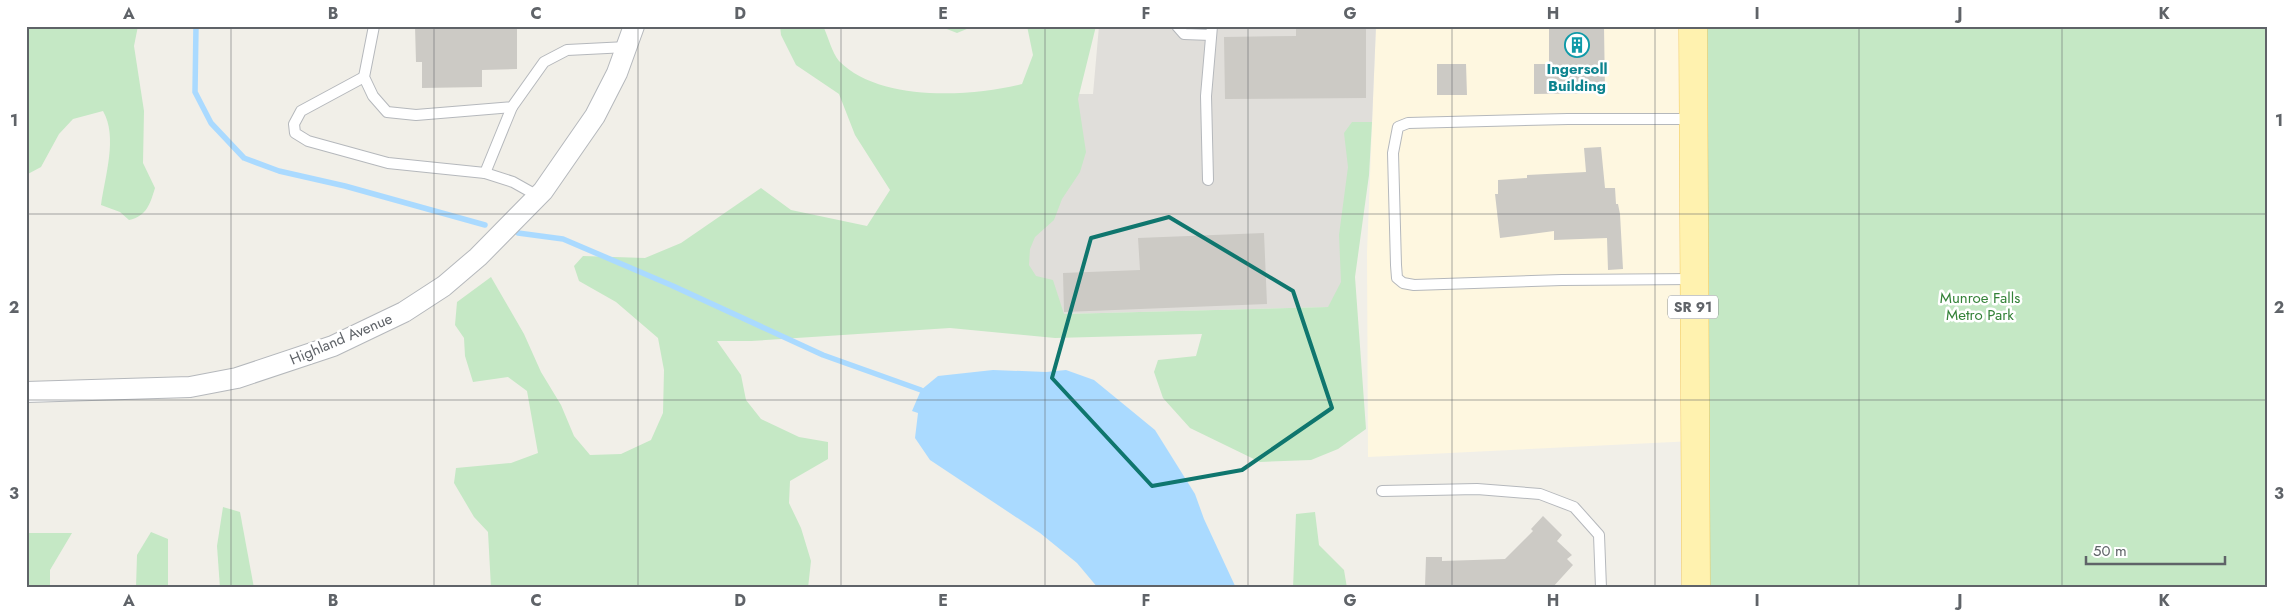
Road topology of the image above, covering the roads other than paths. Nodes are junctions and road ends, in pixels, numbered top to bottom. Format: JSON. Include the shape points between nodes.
{"nodes":[{"id":1,"x":374,"y":26,"type":"edge"},
{"id":2,"x":634,"y":26,"type":"edge"},
{"id":3,"x":1177,"y":26,"type":"edge"},
{"id":4,"x":1693,"y":26,"type":"edge"},
{"id":5,"x":1211,"y":30,"type":"edge"},
{"id":6,"x":627,"y":47,"type":"junction"},
{"id":7,"x":364,"y":77,"type":"junction"},
{"id":8,"x":512,"y":107,"type":"junction"},
{"id":9,"x":1693,"y":119,"type":"junction"},
{"id":10,"x":484,"y":173,"type":"junction"},
{"id":11,"x":1208,"y":180,"type":"dead end"},
{"id":12,"x":538,"y":196,"type":"junction"},
{"id":13,"x":1693,"y":279,"type":"junction"},
{"id":14,"x":26,"y":392,"type":"edge"},
{"id":15,"x":1382,"y":491,"type":"dead end"},
{"id":16,"x":1601,"y":588,"type":"edge"},
{"id":17,"x":1696,"y":588,"type":"edge"}],
"edges":[{"from":1,"to":7,"type":"lane"},
{"from":2,"to":6,"type":"street","name":"Highland Avenue"},
{"from":3,"to":5,"type":"lane","via":[[1184,34]]},
{"from":4,"to":9,"type":"main road","number":"SR 91"},
{"from":5,"to":11,"type":"lane","via":[[1206,96]]},
{"from":6,"to":8,"type":"lane","via":[[567,50],[544,62]]},
{"from":6,"to":12,"type":"street","name":"Highland Avenue","via":[[595,116]]},
{"from":7,"to":8,"type":"lane","via":[[373,96],[387,112],[416,115]]},
{"from":7,"to":10,"type":"lane","via":[[301,111],[294,124],[295,133],[308,141],[388,163]]},
{"from":8,"to":10,"type":"lane"},
{"from":9,"to":13,"type":"main road","number":"SR 91"},
{"from":9,"to":13,"type":"lane","via":[[1408,123],[1398,127],[1393,153],[1396,266],[1398,278],[1403,283],[1414,286]]},
{"from":10,"to":12,"type":"lane","via":[[514,182]]},
{"from":12,"to":14,"type":"street","name":"Highland Avenue","via":[[511,227],[444,286],[404,312],[333,346],[237,378],[190,387]]},
{"from":13,"to":17,"type":"main road","number":"SR 91"},
{"from":15,"to":16,"type":"lane","via":[[1477,489],[1540,494],[1574,507],[1599,535]]}]}
